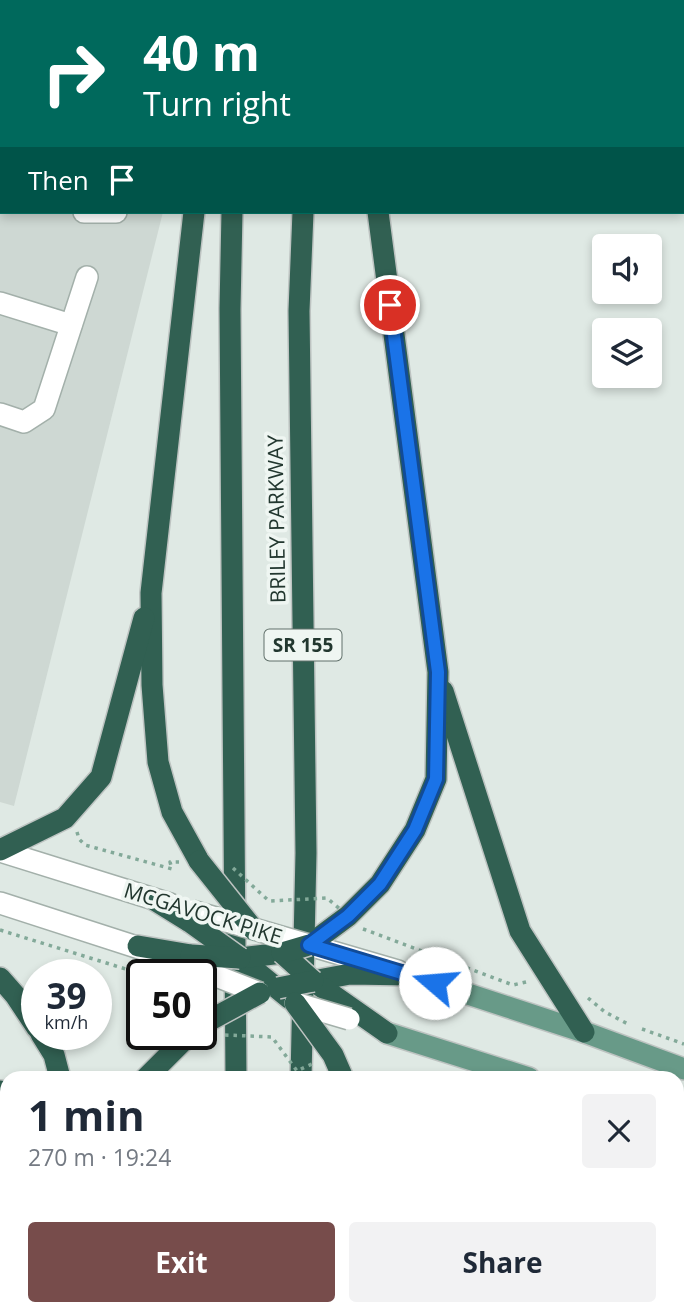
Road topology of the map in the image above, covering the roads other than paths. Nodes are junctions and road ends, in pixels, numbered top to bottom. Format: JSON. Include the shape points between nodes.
{"nodes":[{"id":1,"x":194,"y":214,"type":"edge"},
{"id":2,"x":232,"y":214,"type":"edge"},
{"id":3,"x":303,"y":214,"type":"edge"},
{"id":4,"x":378,"y":214,"type":"edge"},
{"id":5,"x":86,"y":277,"type":"dead end"},
{"id":6,"x":0,"y":303,"type":"edge"},
{"id":7,"x":71,"y":325,"type":"junction"},
{"id":8,"x":0,"y":414,"type":"edge"},
{"id":9,"x":151,"y":593,"type":"junction"},
{"id":10,"x":438,"y":672,"type":"junction"},
{"id":11,"x":0,"y":850,"type":"edge"},
{"id":12,"x":153,"y":899,"type":"joint"},
{"id":13,"x":0,"y":903,"type":"edge"},
{"id":14,"x":191,"y":916,"type":"junction"},
{"id":15,"x":254,"y":930,"type":"junction"},
{"id":16,"x":309,"y":945,"type":"junction"},
{"id":17,"x":138,"y":946,"type":"joint"},
{"id":18,"x":282,"y":953,"type":"junction"},
{"id":19,"x":240,"y":958,"type":"junction"},
{"id":20,"x":185,"y":959,"type":"edge"},
{"id":21,"x":217,"y":959,"type":"edge"},
{"id":22,"x":350,"y":966,"type":"junction"},
{"id":23,"x":217,"y":970,"type":"edge"},
{"id":24,"x":410,"y":975,"type":"joint"},
{"id":25,"x":0,"y":978,"type":"edge"},
{"id":26,"x":313,"y":981,"type":"junction"},
{"id":27,"x":269,"y":990,"type":"junction"},
{"id":28,"x":295,"y":1003,"type":"junction"},
{"id":29,"x":21,"y":1004,"type":"edge"},
{"id":30,"x":349,"y":1013,"type":"junction"},
{"id":31,"x":217,"y":1017,"type":"edge"},
{"id":32,"x":584,"y":1032,"type":"junction"},
{"id":33,"x":387,"y":1033,"type":"joint"},
{"id":34,"x":51,"y":1050,"type":"edge"},
{"id":35,"x":174,"y":1050,"type":"edge"},
{"id":36,"x":684,"y":1069,"type":"edge"},
{"id":37,"x":58,"y":1071,"type":"edge"},
{"id":38,"x":153,"y":1071,"type":"edge"},
{"id":39,"x":236,"y":1071,"type":"edge"},
{"id":40,"x":301,"y":1071,"type":"edge"},
{"id":41,"x":341,"y":1071,"type":"edge"},
{"id":42,"x":507,"y":1071,"type":"edge"}],
"edges":[{"from":1,"to":9,"type":"highway"},
{"from":2,"to":39,"type":"highway"},
{"from":3,"to":40,"type":"highway","name":"BRILEY PARKWAY","number":"SR 155","via":[[299,310],[306,853]]},
{"from":4,"to":10,"type":"highway"},
{"from":5,"to":7,"type":"street"},
{"from":6,"to":7,"type":"street"},
{"from":7,"to":8,"type":"street","via":[[44,409],[24,422]]},
{"from":9,"to":11,"type":"highway","via":[[101,777],[65,818]]},
{"from":9,"to":15,"type":"highway","bridge":true,"via":[[158,762],[172,813],[199,861]]},
{"from":10,"to":16,"type":"highway","via":[[436,779],[415,830],[380,884]]},
{"from":10,"to":32,"type":"highway","via":[[520,931]]},
{"from":11,"to":12,"type":"street","name":"MCGAVOCK PIKE"},
{"from":12,"to":14,"type":"highway"},
{"from":13,"to":17,"type":"street"},
{"from":14,"to":15,"type":"street","name":"MCGAVOCK PIKE","bridge":true},
{"from":14,"to":19,"type":"highway","bridge":true},
{"from":15,"to":16,"type":"street","name":"MCGAVOCK PIKE","bridge":true},
{"from":15,"to":18,"type":"highway"},
{"from":16,"to":18,"type":"highway","bridge":true},
{"from":16,"to":22,"type":"street","name":"MCGAVOCK PIKE"},
{"from":17,"to":20,"type":"highway"},
{"from":18,"to":19,"type":"highway"},
{"from":18,"to":26,"type":"highway","bridge":true},
{"from":19,"to":21,"type":"highway","bridge":true},
{"from":19,"to":27,"type":"highway"},
{"from":22,"to":24,"type":"highway"},
{"from":22,"to":26,"type":"highway"},
{"from":23,"to":27,"type":"street","bridge":true},
{"from":24,"to":32,"type":"main road"},
{"from":25,"to":29,"type":"highway"},
{"from":26,"to":27,"type":"highway","bridge":true},
{"from":26,"to":30,"type":"highway"},
{"from":27,"to":28,"type":"street"},
{"from":27,"to":31,"type":"highway","bridge":true},
{"from":28,"to":30,"type":"street","bridge":true},
{"from":28,"to":41,"type":"highway","bridge":true},
{"from":30,"to":33,"type":"street"},
{"from":32,"to":36,"type":"main road"},
{"from":33,"to":42,"type":"main road"},
{"from":34,"to":37,"type":"highway"},
{"from":35,"to":38,"type":"highway"}]}
